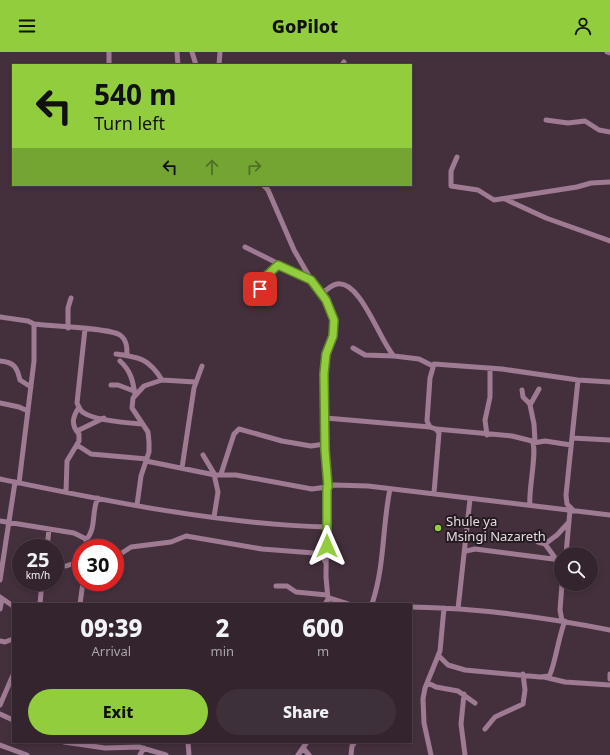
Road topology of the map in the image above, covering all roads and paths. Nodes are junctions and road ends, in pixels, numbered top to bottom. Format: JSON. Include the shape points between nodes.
{"nodes":[{"id":1,"x":109,"y":52,"type":"edge"},
{"id":2,"x":177,"y":52,"type":"edge"},
{"id":3,"x":192,"y":52,"type":"edge"},
{"id":4,"x":220,"y":52,"type":"edge"},
{"id":5,"x":109,"y":64,"type":"edge"},
{"id":6,"x":178,"y":64,"type":"edge"},
{"id":7,"x":196,"y":64,"type":"edge"},
{"id":8,"x":220,"y":64,"type":"edge"},
{"id":9,"x":546,"y":120,"type":"dead end"},
{"id":10,"x":610,"y":132,"type":"edge"},
{"id":11,"x":457,"y":157,"type":"dead end"},
{"id":12,"x":610,"y":182,"type":"edge"},
{"id":13,"x":264,"y":186,"type":"edge"},
{"id":14,"x":505,"y":199,"type":"junction"},
{"id":15,"x":610,"y":241,"type":"edge"},
{"id":16,"x":245,"y":247,"type":"dead end"},
{"id":17,"x":278,"y":265,"type":"junction"},
{"id":18,"x":311,"y":280,"type":"junction"},
{"id":19,"x":265,"y":293,"type":"dead end"},
{"id":20,"x":322,"y":294,"type":"junction"},
{"id":21,"x":71,"y":298,"type":"dead end"},
{"id":22,"x":0,"y":316,"type":"edge"},
{"id":23,"x":34,"y":324,"type":"junction"},
{"id":24,"x":68,"y":328,"type":"junction"},
{"id":25,"x":85,"y":329,"type":"junction"},
{"id":26,"x":353,"y":348,"type":"dead end"},
{"id":27,"x":116,"y":354,"type":"dead end"},
{"id":28,"x":127,"y":355,"type":"junction"},
{"id":29,"x":394,"y":356,"type":"junction"},
{"id":30,"x":0,"y":361,"type":"edge"},
{"id":31,"x":120,"y":361,"type":"dead end"},
{"id":32,"x":202,"y":366,"type":"dead end"},
{"id":33,"x":433,"y":366,"type":"junction"},
{"id":34,"x":490,"y":368,"type":"junction"},
{"id":35,"x":162,"y":380,"type":"junction"},
{"id":36,"x":578,"y":380,"type":"junction"},
{"id":37,"x":195,"y":382,"type":"junction"},
{"id":38,"x":610,"y":382,"type":"edge"},
{"id":39,"x":110,"y":385,"type":"dead end"},
{"id":40,"x":31,"y":387,"type":"junction"},
{"id":41,"x":540,"y":389,"type":"dead end"},
{"id":42,"x":522,"y":390,"type":"dead end"},
{"id":43,"x":134,"y":393,"type":"junction"},
{"id":44,"x":0,"y":403,"type":"edge"},
{"id":45,"x":530,"y":404,"type":"junction"},
{"id":46,"x":79,"y":407,"type":"junction"},
{"id":47,"x":28,"y":411,"type":"junction"},
{"id":48,"x":104,"y":418,"type":"junction"},
{"id":49,"x":326,"y":418,"type":"junction"},
{"id":50,"x":142,"y":424,"type":"junction"},
{"id":51,"x":430,"y":427,"type":"junction"},
{"id":52,"x":435,"y":429,"type":"junction"},
{"id":53,"x":77,"y":432,"type":"junction"},
{"id":54,"x":487,"y":435,"type":"junction"},
{"id":55,"x":572,"y":438,"type":"junction"},
{"id":56,"x":610,"y":440,"type":"edge"},
{"id":57,"x":534,"y":442,"type":"junction"},
{"id":58,"x":325,"y":444,"type":"junction"},
{"id":59,"x":77,"y":445,"type":"junction"},
{"id":60,"x":571,"y":445,"type":"junction"},
{"id":61,"x":203,"y":456,"type":"dead end"},
{"id":62,"x":146,"y":460,"type":"junction"},
{"id":63,"x":182,"y":468,"type":"junction"},
{"id":64,"x":214,"y":474,"type":"junction"},
{"id":65,"x":221,"y":474,"type":"junction"},
{"id":66,"x":0,"y":479,"type":"edge"},
{"id":67,"x":17,"y":483,"type":"junction"},
{"id":68,"x":328,"y":487,"type":"junction"},
{"id":69,"x":390,"y":489,"type":"junction"},
{"id":70,"x":66,"y":492,"type":"junction"},
{"id":71,"x":434,"y":494,"type":"junction"},
{"id":72,"x":98,"y":498,"type":"junction"},
{"id":73,"x":473,"y":499,"type":"junction"},
{"id":74,"x":137,"y":505,"type":"junction"},
{"id":75,"x":530,"y":505,"type":"junction"},
{"id":76,"x":572,"y":510,"type":"junction"},
{"id":77,"x":610,"y":515,"type":"edge"},
{"id":78,"x":214,"y":517,"type":"junction"},
{"id":79,"x":0,"y":521,"type":"edge"},
{"id":80,"x":9,"y":522,"type":"junction"},
{"id":81,"x":569,"y":522,"type":"junction"},
{"id":82,"x":327,"y":527,"type":"junction"},
{"id":83,"x":49,"y":529,"type":"junction"},
{"id":84,"x":48,"y":539,"type":"edge"},
{"id":85,"x":84,"y":539,"type":"edge"},
{"id":86,"x":89,"y":539,"type":"edge"},
{"id":87,"x":538,"y":542,"type":"dead end"},
{"id":88,"x":545,"y":544,"type":"junction"},
{"id":89,"x":466,"y":545,"type":"junction"},
{"id":90,"x":567,"y":547,"type":"edge"},
{"id":91,"x":473,"y":549,"type":"junction"},
{"id":92,"x":466,"y":551,"type":"junction"},
{"id":93,"x":124,"y":552,"type":"edge"},
{"id":94,"x":554,"y":554,"type":"edge"},
{"id":95,"x":554,"y":559,"type":"edge"},
{"id":96,"x":72,"y":564,"type":"edge"},
{"id":97,"x":327,"y":564,"type":"junction"},
{"id":98,"x":66,"y":566,"type":"dead end"},
{"id":99,"x":0,"y":580,"type":"edge"},
{"id":100,"x":276,"y":586,"type":"dead end"},
{"id":101,"x":41,"y":591,"type":"edge"},
{"id":102,"x":82,"y":591,"type":"edge"},
{"id":103,"x":561,"y":591,"type":"edge"},
{"id":104,"x":1,"y":598,"type":"edge"},
{"id":105,"x":327,"y":599,"type":"edge"},
{"id":106,"x":40,"y":603,"type":"edge"},
{"id":107,"x":80,"y":603,"type":"edge"},
{"id":108,"x":345,"y":603,"type":"edge"},
{"id":109,"x":372,"y":603,"type":"edge"},
{"id":110,"x":12,"y":605,"type":"edge"},
{"id":111,"x":412,"y":607,"type":"edge"},
{"id":112,"x":444,"y":608,"type":"junction"},
{"id":113,"x":0,"y":609,"type":"edge"},
{"id":114,"x":458,"y":609,"type":"junction"},
{"id":115,"x":564,"y":621,"type":"junction"},
{"id":116,"x":610,"y":630,"type":"edge"},
{"id":117,"x":12,"y":639,"type":"edge"},
{"id":118,"x":0,"y":641,"type":"edge"},
{"id":119,"x":439,"y":656,"type":"junction"},
{"id":120,"x":523,"y":674,"type":"junction"},
{"id":121,"x":610,"y":674,"type":"edge"},
{"id":122,"x":541,"y":676,"type":"junction"},
{"id":123,"x":12,"y":678,"type":"edge"},
{"id":124,"x":610,"y":679,"type":"edge"},
{"id":125,"x":428,"y":683,"type":"junction"},
{"id":126,"x":525,"y":684,"type":"junction"},
{"id":127,"x":610,"y":685,"type":"edge"},
{"id":128,"x":464,"y":694,"type":"junction"},
{"id":129,"x":475,"y":703,"type":"dead end"},
{"id":130,"x":0,"y":705,"type":"edge"},
{"id":131,"x":0,"y":714,"type":"edge"},
{"id":132,"x":12,"y":720,"type":"edge"},
{"id":133,"x":485,"y":730,"type":"dead end"},
{"id":134,"x":71,"y":743,"type":"edge"},
{"id":135,"x":147,"y":743,"type":"edge"},
{"id":136,"x":188,"y":743,"type":"edge"},
{"id":137,"x":306,"y":743,"type":"edge"},
{"id":138,"x":354,"y":743,"type":"edge"},
{"id":139,"x":0,"y":744,"type":"edge"},
{"id":140,"x":146,"y":748,"type":"junction"},
{"id":141,"x":302,"y":748,"type":"junction"},
{"id":142,"x":27,"y":755,"type":"edge"},
{"id":143,"x":140,"y":755,"type":"edge"},
{"id":144,"x":166,"y":755,"type":"edge"},
{"id":145,"x":189,"y":755,"type":"edge"},
{"id":146,"x":298,"y":755,"type":"edge"},
{"id":147,"x":309,"y":755,"type":"edge"},
{"id":148,"x":351,"y":755,"type":"edge"},
{"id":149,"x":431,"y":755,"type":"edge"},
{"id":150,"x":465,"y":755,"type":"edge"}],
"edges":[{"from":1,"to":5,"type":"street"},
{"from":2,"to":6,"type":"street"},
{"from":3,"to":7,"type":"street"},
{"from":4,"to":8,"type":"street"},
{"from":9,"to":10,"type":"street","via":[[568,123],[585,120],[599,130]]},
{"from":11,"to":14,"type":"street","via":[[450,177],[452,187],[472,188],[494,200]]},
{"from":12,"to":14,"type":"street","via":[[591,183]]},
{"from":13,"to":18,"type":"street"},
{"from":14,"to":15,"type":"street","via":[[546,218]]},
{"from":16,"to":17,"type":"street"},
{"from":17,"to":18,"type":"street"},
{"from":17,"to":19,"type":"street","via":[[261,281],[260,287]]},
{"from":18,"to":20,"type":"street"},
{"from":20,"to":29,"type":"street","via":[[337,284],[352,288]]},
{"from":20,"to":49,"type":"street","via":[[334,320],[333,336],[325,360]]},
{"from":21,"to":24,"type":"street"},
{"from":22,"to":23,"type":"street"},
{"from":23,"to":24,"type":"street"},
{"from":23,"to":40,"type":"street"},
{"from":24,"to":25,"type":"street"},
{"from":25,"to":28,"type":"street","via":[[104,330],[121,336],[126,343]]},
{"from":25,"to":46,"type":"street","via":[[77,403]]},
{"from":26,"to":29,"type":"street","via":[[365,355]]},
{"from":27,"to":28,"type":"street"},
{"from":28,"to":35,"type":"street","via":[[148,362]]},
{"from":29,"to":33,"type":"street","via":[[419,359]]},
{"from":30,"to":40,"type":"street","via":[[13,363],[18,369],[20,380]]},
{"from":31,"to":43,"type":"street","via":[[130,374]]},
{"from":32,"to":37,"type":"street"},
{"from":33,"to":34,"type":"street","via":[[440,363]]},
{"from":33,"to":51,"type":"street","via":[[427,421]]},
{"from":34,"to":36,"type":"street"},
{"from":34,"to":54,"type":"street","via":[[490,397],[485,420]]},
{"from":35,"to":37,"type":"street"},
{"from":35,"to":43,"type":"street","via":[[144,386]]},
{"from":36,"to":38,"type":"street"},
{"from":36,"to":55,"type":"street"},
{"from":37,"to":63,"type":"street"},
{"from":39,"to":43,"type":"street","via":[[118,385]]},
{"from":40,"to":47,"type":"street"},
{"from":41,"to":45,"type":"street"},
{"from":42,"to":45,"type":"street","via":[[523,397]]},
{"from":43,"to":50,"type":"street","via":[[132,408]]},
{"from":44,"to":47,"type":"street"},
{"from":45,"to":57,"type":"street"},
{"from":46,"to":48,"type":"street","via":[[86,415]]},
{"from":46,"to":53,"type":"street","via":[[73,421]]},
{"from":47,"to":67,"type":"street"},
{"from":48,"to":50,"type":"street"},
{"from":48,"to":53,"type":"street"},
{"from":49,"to":51,"type":"street"},
{"from":49,"to":58,"type":"street"},
{"from":50,"to":62,"type":"street","via":[[149,436]]},
{"from":51,"to":52,"type":"street"},
{"from":52,"to":54,"type":"street"},
{"from":52,"to":71,"type":"street","via":[[440,436]]},
{"from":53,"to":59,"type":"street","via":[[80,436]]},
{"from":54,"to":57,"type":"street","via":[[523,438]]},
{"from":55,"to":56,"type":"street"},
{"from":55,"to":60,"type":"street"},
{"from":57,"to":60,"type":"street"},
{"from":57,"to":75,"type":"street"},
{"from":58,"to":65,"type":"street","via":[[311,446],[282,441],[239,429],[234,434]]},
{"from":58,"to":68,"type":"street"},
{"from":59,"to":62,"type":"street","via":[[91,454]]},
{"from":59,"to":70,"type":"street","via":[[66,462]]},
{"from":60,"to":76,"type":"street","via":[[566,502]]},
{"from":61,"to":64,"type":"street"},
{"from":62,"to":63,"type":"street"},
{"from":62,"to":74,"type":"street"},
{"from":63,"to":64,"type":"street"},
{"from":64,"to":65,"type":"street"},
{"from":64,"to":78,"type":"street","via":[[218,492]]},
{"from":65,"to":68,"type":"street","via":[[312,489]]},
{"from":66,"to":67,"type":"street"},
{"from":67,"to":70,"type":"street"},
{"from":67,"to":80,"type":"street"},
{"from":68,"to":69,"type":"street"},
{"from":68,"to":82,"type":"street"},
{"from":69,"to":71,"type":"street"},
{"from":69,"to":109,"type":"street","via":[[382,564]]},
{"from":70,"to":72,"type":"street"},
{"from":71,"to":73,"type":"street"},
{"from":72,"to":74,"type":"street"},
{"from":72,"to":86,"type":"street"},
{"from":73,"to":75,"type":"street"},
{"from":73,"to":89,"type":"street"},
{"from":74,"to":78,"type":"street"},
{"from":75,"to":76,"type":"street"},
{"from":76,"to":77,"type":"street"},
{"from":76,"to":81,"type":"street"},
{"from":78,"to":82,"type":"street","via":[[274,526]]},
{"from":79,"to":80,"type":"street"},
{"from":80,"to":83,"type":"street"},
{"from":80,"to":99,"type":"street"},
{"from":81,"to":88,"type":"street"},
{"from":81,"to":90,"type":"street"},
{"from":82,"to":97,"type":"street"},
{"from":83,"to":84,"type":"street"},
{"from":83,"to":85,"type":"street","via":[[74,532]]},
{"from":87,"to":88,"type":"street"},
{"from":88,"to":94,"type":"street"},
{"from":89,"to":91,"type":"street"},
{"from":89,"to":92,"type":"street"},
{"from":91,"to":92,"type":"street"},
{"from":91,"to":95,"type":"street"},
{"from":92,"to":114,"type":"street"},
{"from":93,"to":97,"type":"street","via":[[131,547],[186,536],[262,549],[314,553],[322,556]]},
{"from":96,"to":98,"type":"street"},
{"from":97,"to":105,"type":"street"},
{"from":100,"to":105,"type":"street","via":[[287,586],[296,592]]},
{"from":101,"to":106,"type":"street"},
{"from":102,"to":107,"type":"street"},
{"from":103,"to":115,"type":"street","via":[[560,610]]},
{"from":104,"to":110,"type":"street"},
{"from":104,"to":113,"type":"street"},
{"from":105,"to":108,"type":"street"},
{"from":111,"to":112,"type":"street"},
{"from":112,"to":114,"type":"street"},
{"from":112,"to":119,"type":"street"},
{"from":114,"to":115,"type":"street"},
{"from":115,"to":116,"type":"street"},
{"from":115,"to":122,"type":"street","via":[[551,673],[549,676]]},
{"from":117,"to":118,"type":"street"},
{"from":119,"to":120,"type":"street","via":[[448,665],[465,670]]},
{"from":119,"to":125,"type":"street"},
{"from":120,"to":122,"type":"street"},
{"from":120,"to":126,"type":"street"},
{"from":121,"to":124,"type":"street"},
{"from":122,"to":126,"type":"street"},
{"from":122,"to":127,"type":"street","via":[[565,682]]},
{"from":123,"to":130,"type":"street"},
{"from":125,"to":128,"type":"street"},
{"from":125,"to":149,"type":"street","via":[[423,699],[424,723]]},
{"from":126,"to":133,"type":"street","via":[[523,704],[494,717]]},
{"from":128,"to":129,"type":"street"},
{"from":128,"to":150,"type":"street","via":[[461,724]]},
{"from":131,"to":132,"type":"street"},
{"from":134,"to":140,"type":"street","via":[[105,748]]},
{"from":135,"to":140,"type":"street"},
{"from":136,"to":145,"type":"street"},
{"from":137,"to":141,"type":"street"},
{"from":138,"to":148,"type":"street"},
{"from":139,"to":142,"type":"street"},
{"from":140,"to":143,"type":"street"},
{"from":140,"to":144,"type":"street"},
{"from":141,"to":146,"type":"street"},
{"from":141,"to":147,"type":"street"}]}
